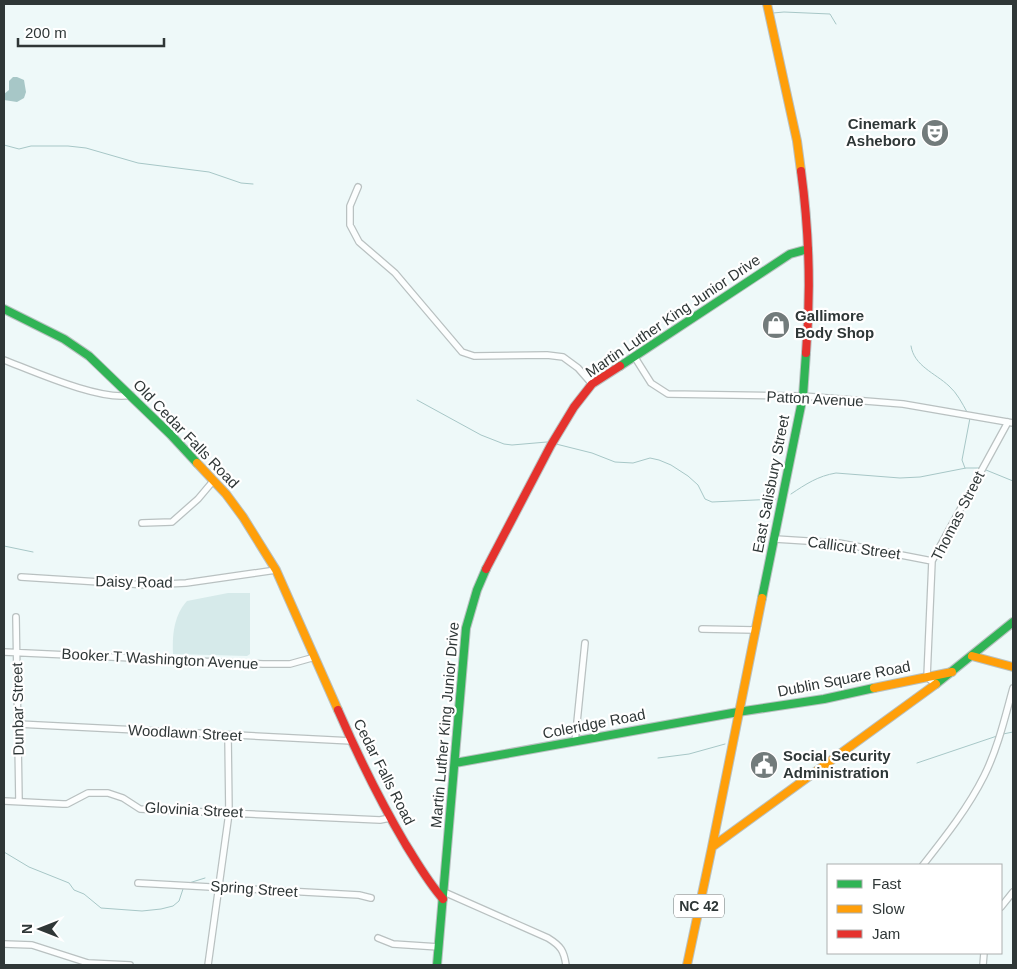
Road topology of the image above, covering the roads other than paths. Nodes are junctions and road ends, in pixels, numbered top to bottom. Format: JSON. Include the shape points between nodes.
{"nodes":[{"id":1,"x":766,"y":4,"type":"edge"},
{"id":2,"x":358,"y":187,"type":"dead end"},
{"id":3,"x":808,"y":249,"type":"junction"},
{"id":4,"x":4,"y":309,"type":"edge"},
{"id":5,"x":634,"y":356,"type":"junction"},
{"id":6,"x":4,"y":360,"type":"edge"},
{"id":7,"x":592,"y":384,"type":"junction"},
{"id":8,"x":130,"y":395,"type":"junction"},
{"id":9,"x":802,"y":396,"type":"junction"},
{"id":10,"x":1011,"y":422,"type":"edge"},
{"id":11,"x":214,"y":480,"type":"junction"},
{"id":12,"x":142,"y":523,"type":"dead end"},
{"id":13,"x":775,"y":539,"type":"junction"},
{"id":14,"x":932,"y":561,"type":"junction"},
{"id":15,"x":276,"y":570,"type":"junction"},
{"id":16,"x":21,"y":577,"type":"dead end"},
{"id":17,"x":16,"y":617,"type":"dead end"},
{"id":18,"x":1013,"y":622,"type":"edge"},
{"id":19,"x":702,"y":629,"type":"dead end"},
{"id":20,"x":755,"y":630,"type":"junction"},
{"id":21,"x":585,"y":643,"type":"dead end"},
{"id":22,"x":4,"y":652,"type":"edge"},
{"id":23,"x":17,"y":652,"type":"junction"},
{"id":24,"x":972,"y":656,"type":"junction"},
{"id":25,"x":315,"y":657,"type":"junction"},
{"id":26,"x":1013,"y":667,"type":"edge"},
{"id":27,"x":954,"y":671,"type":"junction"},
{"id":28,"x":927,"y":677,"type":"junction"},
{"id":29,"x":936,"y":685,"type":"junction"},
{"id":30,"x":1013,"y":688,"type":"edge"},
{"id":31,"x":337,"y":706,"type":"joint"},
{"id":32,"x":738,"y":712,"type":"junction"},
{"id":33,"x":18,"y":724,"type":"junction"},
{"id":34,"x":228,"y":736,"type":"junction"},
{"id":35,"x":352,"y":741,"type":"junction"},
{"id":36,"x":575,"y":742,"type":"junction"},
{"id":37,"x":455,"y":763,"type":"junction"},
{"id":38,"x":4,"y":801,"type":"edge"},
{"id":39,"x":19,"y":802,"type":"junction"},
{"id":40,"x":230,"y":813,"type":"junction"},
{"id":41,"x":390,"y":818,"type":"junction"},
{"id":42,"x":712,"y":848,"type":"junction"},
{"id":43,"x":924,"y":864,"type":"edge"},
{"id":44,"x":138,"y":883,"type":"dead end"},
{"id":45,"x":219,"y":887,"type":"junction"},
{"id":46,"x":1013,"y":892,"type":"edge"},
{"id":47,"x":443,"y":895,"type":"junction"},
{"id":48,"x":371,"y":898,"type":"dead end"},
{"id":49,"x":1002,"y":906,"type":"edge"},
{"id":50,"x":378,"y":938,"type":"dead end"},
{"id":51,"x":4,"y":944,"type":"edge"},
{"id":52,"x":439,"y":947,"type":"junction"},
{"id":53,"x":130,"y":965,"type":"edge"},
{"id":54,"x":208,"y":965,"type":"edge"},
{"id":55,"x":437,"y":965,"type":"edge"},
{"id":56,"x":566,"y":965,"type":"edge"},
{"id":57,"x":687,"y":965,"type":"edge"}],
"edges":[{"from":1,"to":3,"type":"street","name":"East Salisbury Street","via":[[797,141]]},
{"from":2,"to":7,"type":"street","via":[[350,206],[350,225],[359,242],[395,273],[462,352],[474,356],[563,357]]},
{"from":3,"to":5,"type":"street","name":"Martin Luther King Junior Drive","via":[[787,256]]},
{"from":3,"to":9,"type":"street","name":"East Salisbury Street","via":[[808,337]]},
{"from":4,"to":8,"type":"street","name":"Old Cedar Falls Road","via":[[78,348]]},
{"from":5,"to":7,"type":"street","name":"Martin Luther King Junior Drive"},
{"from":5,"to":9,"type":"street","name":"Patton Avenue","via":[[652,383],[668,394]]},
{"from":6,"to":8,"type":"street","via":[[101,393]]},
{"from":7,"to":37,"type":"street","name":"Martin Luther King Junior Drive","via":[[563,424],[477,588],[466,634]]},
{"from":8,"to":11,"type":"street","name":"Old Cedar Falls Road"},
{"from":9,"to":10,"type":"street","name":"Patton Avenue","via":[[903,404]]},
{"from":9,"to":13,"type":"street","name":"East Salisbury Street"},
{"from":10,"to":14,"type":"street","name":"Thomas Street"},
{"from":11,"to":12,"type":"street","via":[[172,522]]},
{"from":11,"to":15,"type":"street","name":"Old Cedar Falls Road","via":[[243,517]]},
{"from":13,"to":14,"type":"street","name":"Callicut Street","via":[[838,543]]},
{"from":13,"to":20,"type":"street","name":"East Salisbury Street"},
{"from":14,"to":28,"type":"street","name":"Thomas Street"},
{"from":15,"to":16,"type":"street","name":"Daisy Road","via":[[147,585]]},
{"from":15,"to":25,"type":"street","name":"Old Cedar Falls Road"},
{"from":17,"to":23,"type":"street","name":"Dunbar Street"},
{"from":18,"to":24,"type":"street"},
{"from":19,"to":20,"type":"street"},
{"from":20,"to":32,"type":"street","name":"East Salisbury Street"},
{"from":21,"to":36,"type":"street"},
{"from":22,"to":23,"type":"street","name":"Booker T Washington Avenue"},
{"from":23,"to":25,"type":"street","name":"Booker T Washington Avenue","via":[[262,664],[290,664]]},
{"from":23,"to":33,"type":"street","name":"Dunbar Street"},
{"from":24,"to":26,"type":"street"},
{"from":24,"to":27,"type":"street"},
{"from":25,"to":31,"type":"street","name":"Old Cedar Falls Road"},
{"from":27,"to":28,"type":"street","name":"Dublin Square Road"},
{"from":27,"to":29,"type":"street"},
{"from":28,"to":29,"type":"street"},
{"from":28,"to":32,"type":"street","name":"Dublin Square Road","via":[[824,699]]},
{"from":29,"to":42,"type":"street"},
{"from":30,"to":43,"type":"street","via":[[984,777],[958,819]]},
{"from":31,"to":35,"type":"street","name":"Cedar Falls Road"},
{"from":32,"to":36,"type":"street","name":"Coleridge Road"},
{"from":32,"to":42,"type":"street","name":"East Salisbury Street"},
{"from":33,"to":34,"type":"street","name":"Woodlawn Street"},
{"from":33,"to":39,"type":"street","name":"Dunbar Street"},
{"from":34,"to":35,"type":"street","name":"Woodlawn Street"},
{"from":34,"to":40,"type":"street"},
{"from":35,"to":41,"type":"street","name":"Cedar Falls Road"},
{"from":36,"to":37,"type":"street","name":"Coleridge Road"},
{"from":37,"to":47,"type":"street","name":"Martin Luther King Junior Drive"},
{"from":38,"to":39,"type":"street","name":"Glovinia Street"},
{"from":39,"to":40,"type":"street","name":"Glovinia Street","via":[[67,804],[88,793],[108,793],[140,809]]},
{"from":40,"to":41,"type":"street","name":"Glovinia Street"},
{"from":40,"to":45,"type":"street"},
{"from":41,"to":47,"type":"street","name":"Cedar Falls Road","via":[[430,884]]},
{"from":42,"to":57,"type":"street","name":"East Salisbury Street","number":"NC 42"},
{"from":44,"to":45,"type":"street","name":"Spring Street"},
{"from":45,"to":48,"type":"street","name":"Spring Street"},
{"from":45,"to":54,"type":"street"},
{"from":46,"to":49,"type":"street"},
{"from":47,"to":52,"type":"street","name":"Martin Luther King Junior Drive"},
{"from":47,"to":56,"type":"street","via":[[548,938],[562,949]]},
{"from":50,"to":52,"type":"street","via":[[393,944]]},
{"from":51,"to":53,"type":"street","via":[[32,945],[88,963]]},
{"from":52,"to":55,"type":"street","name":"Martin Luther King Junior Drive"}]}
